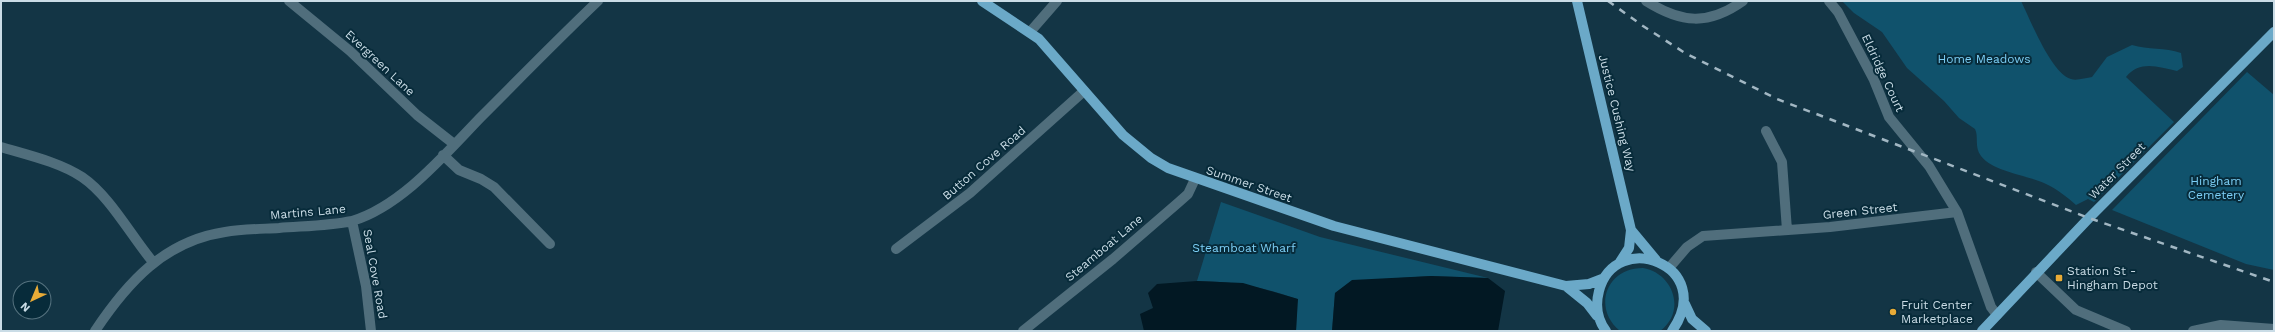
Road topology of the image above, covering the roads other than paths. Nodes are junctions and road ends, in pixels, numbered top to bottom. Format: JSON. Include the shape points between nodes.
{"nodes":[{"id":1,"x":289,"y":1,"type":"edge"},
{"id":2,"x":598,"y":1,"type":"edge"},
{"id":3,"x":982,"y":1,"type":"edge"},
{"id":4,"x":1057,"y":1,"type":"edge"},
{"id":5,"x":1646,"y":1,"type":"edge"},
{"id":6,"x":1743,"y":1,"type":"edge"},
{"id":7,"x":1830,"y":1,"type":"edge"},
{"id":8,"x":1578,"y":2,"type":"edge"},
{"id":9,"x":1030,"y":32,"type":"junction"},
{"id":10,"x":2274,"y":32,"type":"edge"},
{"id":11,"x":1084,"y":91,"type":"junction"},
{"id":12,"x":1766,"y":131,"type":"dead end"},
{"id":13,"x":454,"y":144,"type":"junction"},
{"id":14,"x":1,"y":147,"type":"edge"},
{"id":15,"x":443,"y":155,"type":"junction"},
{"id":16,"x":1194,"y":179,"type":"junction"},
{"id":17,"x":1957,"y":212,"type":"junction"},
{"id":18,"x":352,"y":222,"type":"junction"},
{"id":19,"x":1632,"y":230,"type":"junction"},
{"id":20,"x":1787,"y":230,"type":"junction"},
{"id":21,"x":550,"y":244,"type":"dead end"},
{"id":22,"x":896,"y":249,"type":"dead end"},
{"id":23,"x":1656,"y":260,"type":"junction"},
{"id":24,"x":153,"y":262,"type":"junction"},
{"id":25,"x":1620,"y":262,"type":"junction"},
{"id":26,"x":1669,"y":268,"type":"junction"},
{"id":27,"x":2036,"y":272,"type":"junction"},
{"id":28,"x":1602,"y":279,"type":"junction"},
{"id":29,"x":1566,"y":286,"type":"junction"},
{"id":30,"x":1685,"y":304,"type":"junction"},
{"id":31,"x":1997,"y":315,"type":"junction"},
{"id":32,"x":1598,"y":317,"type":"junction"},
{"id":33,"x":2274,"y":329,"type":"edge"},
{"id":34,"x":1986,"y":330,"type":"edge"},
{"id":35,"x":95,"y":331,"type":"edge"},
{"id":36,"x":371,"y":331,"type":"edge"},
{"id":37,"x":1023,"y":331,"type":"edge"},
{"id":38,"x":1606,"y":331,"type":"edge"},
{"id":39,"x":1672,"y":331,"type":"edge"},
{"id":40,"x":1706,"y":331,"type":"edge"},
{"id":41,"x":2126,"y":331,"type":"edge"},
{"id":42,"x":2193,"y":331,"type":"edge"}],
"edges":[{"from":1,"to":13,"type":"street","name":"Evergreen Lane","via":[[350,51],[417,115]]},
{"from":2,"to":13,"type":"street","name":"Martins Lane"},
{"from":3,"to":9,"type":"main road","name":"Summer Street"},
{"from":4,"to":9,"type":"street"},
{"from":5,"to":6,"type":"street","via":[[1672,16],[1691,20],[1721,13]]},
{"from":7,"to":17,"type":"street","name":"Eldridge Court","via":[[1874,80],[1889,117],[1929,166]]},
{"from":8,"to":19,"type":"main road","name":"Justice Cushing Way"},
{"from":9,"to":11,"type":"main road","name":"Summer Street","via":[[1050,50]]},
{"from":10,"to":27,"type":"main road","name":"Water Street"},
{"from":11,"to":16,"type":"main road","name":"Summer Street","via":[[1115,128],[1141,151],[1164,166]]},
{"from":11,"to":22,"type":"street","name":"Button Cove Road","via":[[970,193]]},
{"from":12,"to":20,"type":"street","via":[[1782,162]]},
{"from":13,"to":15,"type":"street","name":"Martins Lane"},
{"from":14,"to":24,"type":"street","via":[[46,161],[82,178],[101,195]]},
{"from":15,"to":18,"type":"street","name":"Martins Lane","via":[[388,204]]},
{"from":15,"to":21,"type":"street","via":[[459,170],[494,187]]},
{"from":16,"to":29,"type":"main road","name":"Summer Street","via":[[1341,228]]},
{"from":16,"to":37,"type":"street","name":"Steamboat Lane","via":[[1190,191],[1179,202]]},
{"from":17,"to":20,"type":"street","name":"Green Street"},
{"from":17,"to":31,"type":"street","via":[[1991,307]]},
{"from":18,"to":24,"type":"street","name":"Martins Lane","via":[[217,233],[182,244]]},
{"from":18,"to":36,"type":"street","name":"Seal Cove Road","via":[[366,286]]},
{"from":19,"to":23,"type":"main road","name":"Justice Cushing Way"},
{"from":19,"to":25,"type":"main road","name":"Justice Cushing Way","via":[[1628,248]]},
{"from":20,"to":26,"type":"street","name":"Green Street","via":[[1703,236],[1687,247]]},
{"from":23,"to":25,"type":"main road","via":[[1637,259]]},
{"from":23,"to":26,"type":"main road"},
{"from":24,"to":35,"type":"street","name":"Martins Lane","via":[[125,290]]},
{"from":25,"to":28,"type":"main road"},
{"from":26,"to":30,"type":"main road","via":[[1683,290]]},
{"from":27,"to":31,"type":"main road","name":"Water Street"},
{"from":27,"to":41,"type":"street","via":[[2076,310]]},
{"from":28,"to":29,"type":"main road","name":"Summer Street","via":[[1588,284]]},
{"from":28,"to":32,"type":"main road","via":[[1597,303]]},
{"from":29,"to":32,"type":"main road","name":"Summer Street","via":[[1587,303]]},
{"from":30,"to":39,"type":"main road"},
{"from":30,"to":40,"type":"main road","via":[[1692,319]]},
{"from":31,"to":34,"type":"main road","name":"Water Street"},
{"from":32,"to":38,"type":"main road","name":"Summer Street"},
{"from":33,"to":42,"type":"street","via":[[2221,324]]}]}
